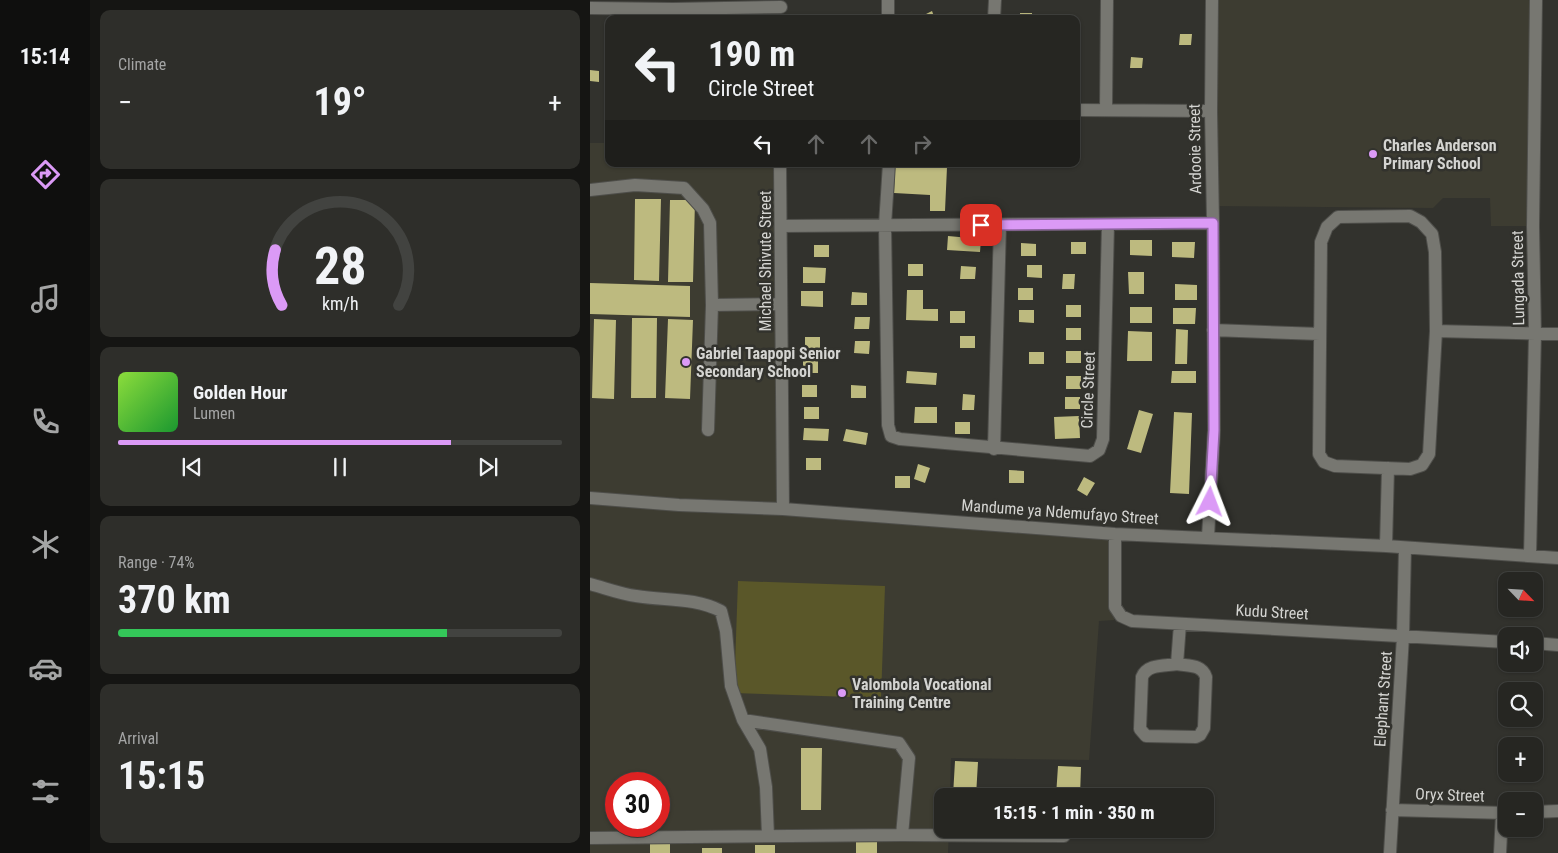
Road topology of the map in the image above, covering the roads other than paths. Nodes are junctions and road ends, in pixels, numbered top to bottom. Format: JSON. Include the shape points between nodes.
{"nodes":[{"id":1,"x":888,"y":0,"type":"edge"},
{"id":2,"x":995,"y":0,"type":"edge"},
{"id":3,"x":1107,"y":0,"type":"edge"},
{"id":4,"x":1212,"y":0,"type":"edge"},
{"id":5,"x":1536,"y":0,"type":"edge"},
{"id":6,"x":590,"y":8,"type":"edge"},
{"id":7,"x":673,"y":9,"type":"edge"},
{"id":8,"x":781,"y":9,"type":"edge"},
{"id":9,"x":888,"y":15,"type":"edge"},
{"id":10,"x":994,"y":15,"type":"edge"},
{"id":11,"x":1080,"y":110,"type":"edge"},
{"id":12,"x":1106,"y":110,"type":"junction"},
{"id":13,"x":1211,"y":111,"type":"junction"},
{"id":14,"x":780,"y":167,"type":"edge"},
{"id":15,"x":889,"y":167,"type":"edge"},
{"id":16,"x":590,"y":190,"type":"edge"},
{"id":17,"x":1213,"y":223,"type":"junction"},
{"id":18,"x":1000,"y":224,"type":"junction"},
{"id":19,"x":1108,"y":224,"type":"junction"},
{"id":20,"x":885,"y":225,"type":"junction"},
{"id":21,"x":780,"y":226,"type":"junction"},
{"id":22,"x":781,"y":304,"type":"junction"},
{"id":23,"x":712,"y":305,"type":"junction"},
{"id":24,"x":1213,"y":330,"type":"junction"},
{"id":25,"x":1436,"y":332,"type":"junction"},
{"id":26,"x":1320,"y":334,"type":"junction"},
{"id":27,"x":1535,"y":334,"type":"junction"},
{"id":28,"x":1558,"y":334,"type":"edge"},
{"id":29,"x":708,"y":430,"type":"dead end"},
{"id":30,"x":994,"y":449,"type":"junction"},
{"id":31,"x":1388,"y":468,"type":"junction"},
{"id":32,"x":590,"y":498,"type":"edge"},
{"id":33,"x":783,"y":509,"type":"junction"},
{"id":34,"x":1116,"y":534,"type":"junction"},
{"id":35,"x":1208,"y":537,"type":"junction"},
{"id":36,"x":1386,"y":546,"type":"junction"},
{"id":37,"x":1405,"y":548,"type":"junction"},
{"id":38,"x":1530,"y":556,"type":"junction"},
{"id":39,"x":1558,"y":558,"type":"edge"},
{"id":40,"x":590,"y":584,"type":"edge"},
{"id":41,"x":1180,"y":624,"type":"junction"},
{"id":42,"x":1403,"y":636,"type":"junction"},
{"id":43,"x":1498,"y":642,"type":"edge"},
{"id":44,"x":1543,"y":644,"type":"edge"},
{"id":45,"x":1558,"y":645,"type":"edge"},
{"id":46,"x":1177,"y":664,"type":"junction"},
{"id":47,"x":743,"y":720,"type":"junction"},
{"id":48,"x":1392,"y":810,"type":"junction"},
{"id":49,"x":1558,"y":811,"type":"edge"},
{"id":50,"x":1543,"y":812,"type":"edge"},
{"id":51,"x":1498,"y":814,"type":"edge"},
{"id":52,"x":902,"y":835,"type":"junction"},
{"id":53,"x":934,"y":835,"type":"edge"},
{"id":54,"x":768,"y":836,"type":"junction"},
{"id":55,"x":1502,"y":837,"type":"edge"},
{"id":56,"x":590,"y":838,"type":"edge"},
{"id":57,"x":1390,"y":853,"type":"edge"},
{"id":58,"x":1500,"y":853,"type":"edge"}],
"edges":[{"from":1,"to":9,"type":"street"},
{"from":2,"to":10,"type":"street"},
{"from":3,"to":12,"type":"street"},
{"from":4,"to":13,"type":"street","name":"Ardooie Street"},
{"from":5,"to":27,"type":"street","name":"Lungada Street"},
{"from":6,"to":7,"type":"street"},
{"from":7,"to":8,"type":"street"},
{"from":11,"to":12,"type":"street"},
{"from":12,"to":13,"type":"street"},
{"from":13,"to":17,"type":"street","name":"Ardooie Street"},
{"from":14,"to":21,"type":"street","name":"Michael Shivute Street"},
{"from":15,"to":20,"type":"street"},
{"from":16,"to":23,"type":"street","via":[[635,185],[684,188],[703,209],[710,223]]},
{"from":17,"to":19,"type":"street"},
{"from":17,"to":24,"type":"street","name":"Ardooie Street"},
{"from":18,"to":19,"type":"street"},
{"from":18,"to":20,"type":"street"},
{"from":18,"to":30,"type":"street"},
{"from":19,"to":30,"type":"street","name":"Circle Street","via":[[1103,439],[1099,450],[1090,456]]},
{"from":20,"to":21,"type":"street"},
{"from":20,"to":30,"type":"street","name":"Circle Street","via":[[888,425],[891,436]]},
{"from":21,"to":22,"type":"street","name":"Michael Shivute Street"},
{"from":22,"to":23,"type":"street"},
{"from":22,"to":33,"type":"street","name":"Michael Shivute Street"},
{"from":23,"to":29,"type":"street"},
{"from":24,"to":26,"type":"street"},
{"from":24,"to":35,"type":"street","name":"Ardooie Street","via":[[1214,430]]},
{"from":25,"to":26,"type":"street","via":[[1432,234],[1410,216],[1338,217],[1327,227],[1322,242]]},
{"from":25,"to":27,"type":"street"},
{"from":25,"to":31,"type":"street","via":[[1429,454],[1422,464],[1410,469]]},
{"from":26,"to":31,"type":"street","via":[[1319,454],[1324,462],[1335,466]]},
{"from":27,"to":28,"type":"street"},
{"from":27,"to":38,"type":"street","name":"Lungada Street"},
{"from":31,"to":36,"type":"street"},
{"from":32,"to":33,"type":"street","name":"Mandume ya Ndemufayo Street"},
{"from":33,"to":34,"type":"street","name":"Mandume ya Ndemufayo Street"},
{"from":34,"to":35,"type":"street","name":"Mandume ya Ndemufayo Street"},
{"from":34,"to":41,"type":"street","name":"Kudu Street","via":[[1115,606],[1121,616],[1132,621]]},
{"from":35,"to":36,"type":"street","name":"Mandume ya Ndemufayo Street"},
{"from":36,"to":37,"type":"street","name":"Mandume ya Ndemufayo Street"},
{"from":37,"to":38,"type":"street","name":"Mandume ya Ndemufayo Street"},
{"from":37,"to":42,"type":"street","name":"Elephant Street"},
{"from":38,"to":39,"type":"street","name":"Mandume ya Ndemufayo Street"},
{"from":40,"to":47,"type":"street","via":[[636,596],[674,598],[710,605],[721,611],[731,686]]},
{"from":41,"to":42,"type":"street","name":"Kudu Street"},
{"from":41,"to":46,"type":"street"},
{"from":42,"to":43,"type":"street","name":"Kudu Street"},
{"from":42,"to":48,"type":"street","name":"Elephant Street"},
{"from":44,"to":45,"type":"street"},
{"from":46,"to":46,"type":"street","via":[[1205,672],[1204,728],[1196,737],[1146,736],[1140,729],[1144,672],[1149,668]]},
{"from":47,"to":52,"type":"street","via":[[899,742],[909,758]]},
{"from":47,"to":54,"type":"street","via":[[760,749]]},
{"from":48,"to":51,"type":"street","name":"Oryx Street"},
{"from":48,"to":57,"type":"street","name":"Elephant Street"},
{"from":49,"to":50,"type":"street"},
{"from":52,"to":53,"type":"street"},
{"from":52,"to":54,"type":"street"},
{"from":54,"to":56,"type":"street"},
{"from":55,"to":58,"type":"street"}]}
